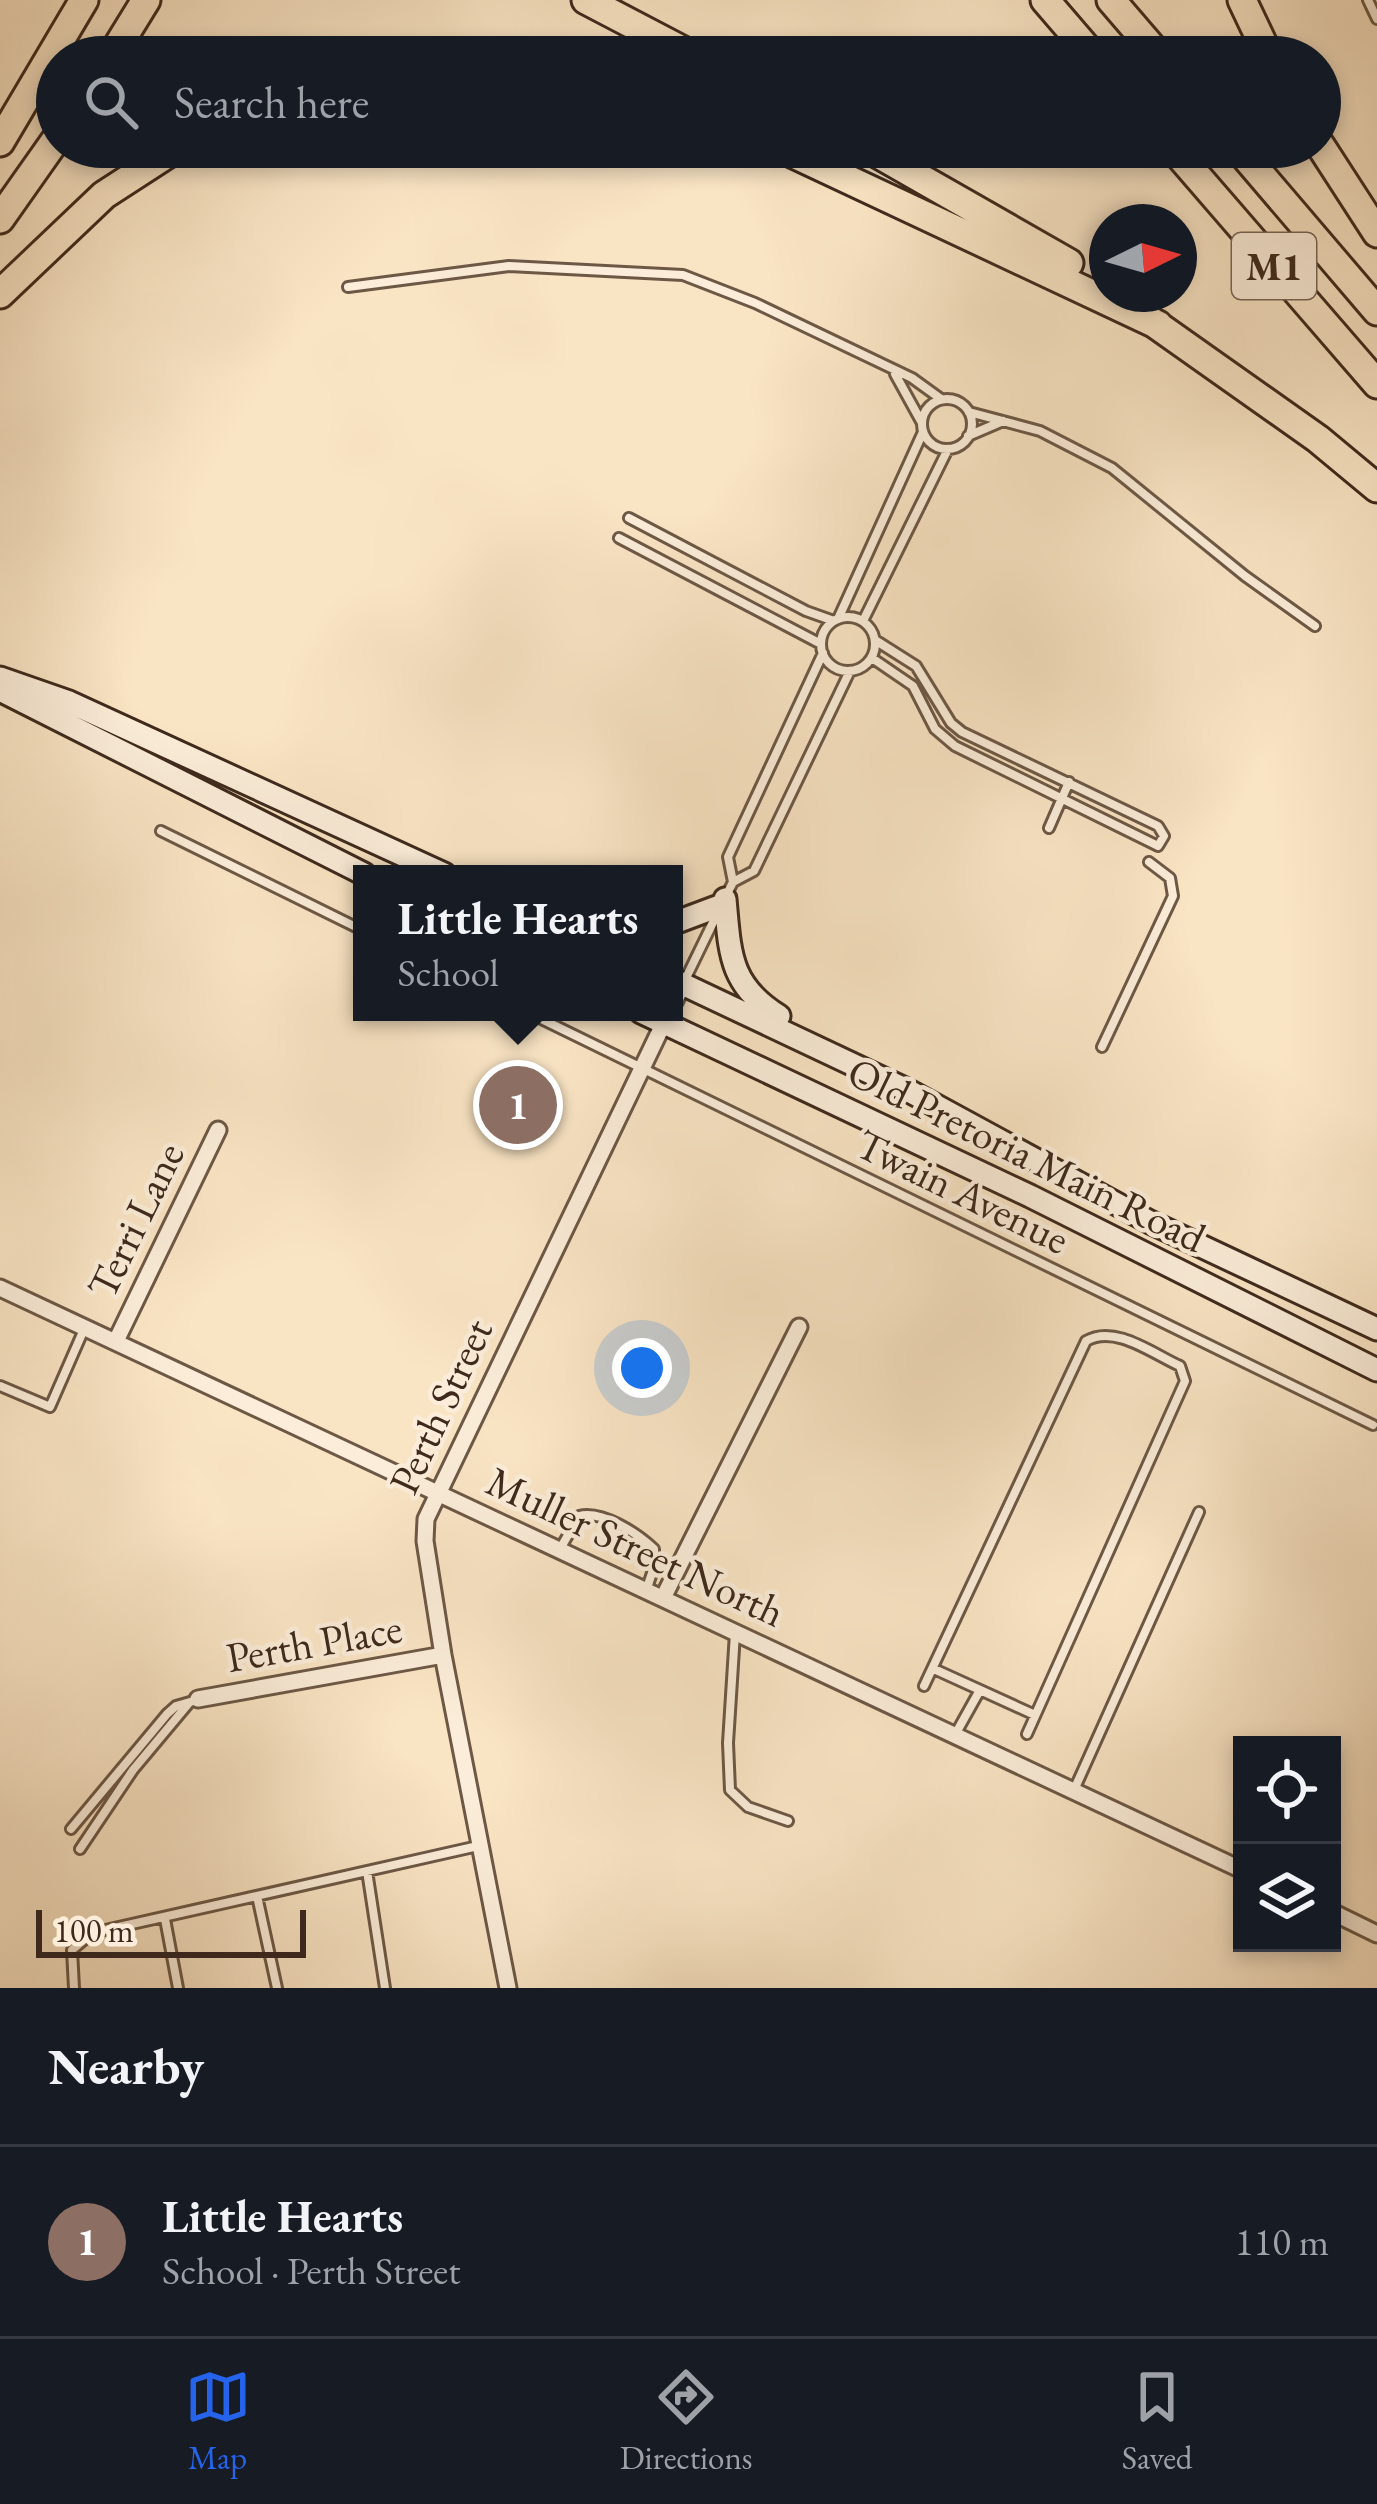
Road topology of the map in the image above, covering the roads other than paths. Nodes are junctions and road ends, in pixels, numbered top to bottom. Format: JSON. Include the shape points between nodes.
{"nodes":[{"id":1,"x":84,"y":0,"type":"edge"},
{"id":2,"x":142,"y":0,"type":"edge"},
{"id":3,"x":586,"y":0,"type":"edge"},
{"id":4,"x":1045,"y":0,"type":"edge"},
{"id":5,"x":1111,"y":0,"type":"edge"},
{"id":6,"x":1242,"y":0,"type":"edge"},
{"id":7,"x":1371,"y":1,"type":"edge"},
{"id":8,"x":1377,"y":19,"type":"edge"},
{"id":9,"x":63,"y":36,"type":"edge"},
{"id":10,"x":122,"y":36,"type":"edge"},
{"id":11,"x":655,"y":36,"type":"edge"},
{"id":12,"x":1076,"y":36,"type":"edge"},
{"id":13,"x":1142,"y":36,"type":"edge"},
{"id":14,"x":1259,"y":36,"type":"edge"},
{"id":15,"x":36,"y":81,"type":"edge"},
{"id":16,"x":0,"y":142,"type":"edge"},
{"id":17,"x":36,"y":168,"type":"edge"},
{"id":18,"x":146,"y":168,"type":"edge"},
{"id":19,"x":824,"y":168,"type":"edge"},
{"id":20,"x":903,"y":168,"type":"edge"},
{"id":21,"x":1190,"y":168,"type":"edge"},
{"id":22,"x":1255,"y":168,"type":"edge"},
{"id":23,"x":1335,"y":168,"type":"edge"},
{"id":24,"x":0,"y":219,"type":"edge"},
{"id":25,"x":1377,"y":233,"type":"edge"},
{"id":26,"x":1089,"y":277,"type":"edge"},
{"id":27,"x":348,"y":287,"type":"dead end"},
{"id":28,"x":0,"y":294,"type":"edge"},
{"id":29,"x":1377,"y":311,"type":"edge"},
{"id":30,"x":1138,"y":312,"type":"edge"},
{"id":31,"x":1157,"y":325,"type":"junction"},
{"id":32,"x":894,"y":373,"type":"junction"},
{"id":33,"x":1377,"y":385,"type":"edge"},
{"id":34,"x":941,"y":399,"type":"junction"},
{"id":35,"x":969,"y":412,"type":"junction"},
{"id":36,"x":1004,"y":421,"type":"junction"},
{"id":37,"x":922,"y":428,"type":"junction"},
{"id":38,"x":968,"y":436,"type":"junction"},
{"id":39,"x":949,"y":449,"type":"junction"},
{"id":40,"x":1377,"y":488,"type":"edge"},
{"id":41,"x":628,"y":518,"type":"dead end"},
{"id":42,"x":619,"y":538,"type":"dead end"},
{"id":43,"x":737,"y":575,"type":"junction"},
{"id":44,"x":727,"y":592,"type":"junction"},
{"id":45,"x":836,"y":620,"type":"junction"},
{"id":46,"x":863,"y":621,"type":"junction"},
{"id":47,"x":1315,"y":626,"type":"dead end"},
{"id":48,"x":875,"y":640,"type":"junction"},
{"id":49,"x":822,"y":648,"type":"junction"},
{"id":50,"x":872,"y":658,"type":"junction"},
{"id":51,"x":850,"y":671,"type":"junction"},
{"id":52,"x":0,"y":678,"type":"edge"},
{"id":53,"x":0,"y":690,"type":"edge"},
{"id":54,"x":935,"y":694,"type":"junction"},
{"id":55,"x":922,"y":702,"type":"junction"},
{"id":56,"x":1069,"y":782,"type":"junction"},
{"id":57,"x":1063,"y":798,"type":"junction"},
{"id":58,"x":1049,"y":828,"type":"dead end"},
{"id":59,"x":161,"y":830,"type":"dead end"},
{"id":60,"x":1149,"y":862,"type":"dead end"},
{"id":61,"x":424,"y":865,"type":"edge"},
{"id":62,"x":353,"y":868,"type":"edge"},
{"id":63,"x":727,"y":895,"type":"junction"},
{"id":64,"x":683,"y":917,"type":"edge"},
{"id":65,"x":353,"y":926,"type":"edge"},
{"id":66,"x":683,"y":981,"type":"edge"},
{"id":67,"x":683,"y":1004,"type":"edge"},
{"id":68,"x":683,"y":1005,"type":"edge"},
{"id":69,"x":545,"y":1021,"type":"edge"},
{"id":70,"x":663,"y":1021,"type":"edge"},
{"id":71,"x":1102,"y":1047,"type":"dead end"},
{"id":72,"x":640,"y":1068,"type":"junction"},
{"id":73,"x":879,"y":1076,"type":"junction"},
{"id":74,"x":218,"y":1130,"type":"dead end"},
{"id":75,"x":0,"y":1288,"type":"edge"},
{"id":76,"x":85,"y":1327,"type":"junction"},
{"id":77,"x":799,"y":1327,"type":"dead end"},
{"id":78,"x":1377,"y":1329,"type":"edge"},
{"id":79,"x":116,"y":1341,"type":"junction"},
{"id":80,"x":1377,"y":1370,"type":"edge"},
{"id":81,"x":0,"y":1386,"type":"edge"},
{"id":82,"x":1372,"y":1425,"type":"dead end"},
{"id":83,"x":436,"y":1494,"type":"junction"},
{"id":84,"x":1199,"y":1512,"type":"dead end"},
{"id":85,"x":559,"y":1550,"type":"junction"},
{"id":86,"x":646,"y":1590,"type":"junction"},
{"id":87,"x":663,"y":1598,"type":"junction"},
{"id":88,"x":735,"y":1632,"type":"junction"},
{"id":89,"x":443,"y":1655,"type":"junction"},
{"id":90,"x":934,"y":1669,"type":"junction"},
{"id":91,"x":924,"y":1686,"type":"dead end"},
{"id":92,"x":980,"y":1690,"type":"junction"},
{"id":93,"x":194,"y":1701,"type":"junction"},
{"id":94,"x":1036,"y":1715,"type":"junction"},
{"id":95,"x":956,"y":1734,"type":"junction"},
{"id":96,"x":1027,"y":1734,"type":"dead end"},
{"id":97,"x":1074,"y":1790,"type":"junction"},
{"id":98,"x":788,"y":1821,"type":"dead end"},
{"id":99,"x":70,"y":1829,"type":"dead end"},
{"id":100,"x":481,"y":1845,"type":"junction"},
{"id":101,"x":80,"y":1849,"type":"dead end"},
{"id":102,"x":1233,"y":1866,"type":"edge"},
{"id":103,"x":367,"y":1871,"type":"junction"},
{"id":104,"x":257,"y":1896,"type":"junction"},
{"id":105,"x":1341,"y":1916,"type":"edge"},
{"id":106,"x":165,"y":1918,"type":"junction"},
{"id":107,"x":1377,"y":1934,"type":"edge"},
{"id":108,"x":74,"y":1988,"type":"edge"},
{"id":109,"x":178,"y":1988,"type":"edge"},
{"id":110,"x":277,"y":1988,"type":"edge"},
{"id":111,"x":385,"y":1988,"type":"edge"},
{"id":112,"x":508,"y":1988,"type":"edge"}],
"edges":[{"from":1,"to":9,"type":"highway"},
{"from":2,"to":10,"type":"highway"},
{"from":3,"to":11,"type":"highway"},
{"from":4,"to":12,"type":"highway"},
{"from":5,"to":13,"type":"highway"},
{"from":6,"to":14,"type":"highway"},
{"from":7,"to":8,"type":"lane"},
{"from":15,"to":16,"type":"highway"},
{"from":17,"to":24,"type":"highway"},
{"from":18,"to":28,"type":"highway","via":[[104,196]]},
{"from":19,"to":31,"type":"highway"},
{"from":20,"to":26,"type":"highway"},
{"from":21,"to":33,"type":"highway","number":"M1"},
{"from":22,"to":29,"type":"highway","number":"M1"},
{"from":23,"to":25,"type":"highway"},
{"from":27,"to":32,"type":"lane","via":[[509,266],[683,275]]},
{"from":30,"to":31,"type":"highway"},
{"from":31,"to":40,"type":"highway"},
{"from":32,"to":34,"type":"lane"},
{"from":32,"to":37,"type":"lane"},
{"from":34,"to":35,"type":"lane"},
{"from":34,"to":37,"type":"lane","via":[[927,408]]},
{"from":35,"to":36,"type":"lane"},
{"from":35,"to":38,"type":"lane"},
{"from":36,"to":38,"type":"lane"},
{"from":36,"to":47,"type":"lane","via":[[1112,468]]},
{"from":37,"to":39,"type":"lane"},
{"from":37,"to":45,"type":"lane"},
{"from":38,"to":39,"type":"lane"},
{"from":39,"to":46,"type":"lane"},
{"from":41,"to":43,"type":"lane"},
{"from":42,"to":44,"type":"lane"},
{"from":43,"to":44,"type":"lane"},
{"from":43,"to":45,"type":"lane"},
{"from":44,"to":49,"type":"lane"},
{"from":45,"to":46,"type":"lane"},
{"from":45,"to":49,"type":"lane"},
{"from":46,"to":48,"type":"lane"},
{"from":48,"to":50,"type":"lane"},
{"from":48,"to":54,"type":"lane","via":[[916,666]]},
{"from":49,"to":51,"type":"lane","via":[[833,667]]},
{"from":49,"to":63,"type":"lane","via":[[728,857]]},
{"from":50,"to":51,"type":"lane"},
{"from":50,"to":55,"type":"lane","via":[[913,686]]},
{"from":51,"to":63,"type":"lane","via":[[754,871]]},
{"from":52,"to":61,"type":"main road"},
{"from":53,"to":62,"type":"main road"},
{"from":54,"to":55,"type":"lane"},
{"from":54,"to":56,"type":"lane","via":[[962,732]]},
{"from":55,"to":57,"type":"lane","via":[[943,738]]},
{"from":56,"to":57,"type":"lane"},
{"from":56,"to":57,"type":"lane","via":[[1158,826],[1162,841],[1158,846]]},
{"from":57,"to":58,"type":"lane"},
{"from":59,"to":65,"type":"lane"},
{"from":60,"to":71,"type":"lane","via":[[1170,878],[1173,896]]},
{"from":63,"to":64,"type":"main road"},
{"from":63,"to":66,"type":"lane"},
{"from":63,"to":73,"type":"main road","via":[[734,966],[749,993]]},
{"from":67,"to":73,"type":"main road","name":"Old Pretoria Main Road"},
{"from":68,"to":80,"type":"main road","name":"Old Pretoria Main Road","via":[[1030,1196]]},
{"from":69,"to":72,"type":"lane","name":"Twain Avenue"},
{"from":70,"to":72,"type":"street","name":"Perth Street"},
{"from":72,"to":82,"type":"lane","name":"Twain Avenue"},
{"from":72,"to":83,"type":"street","name":"Perth Street"},
{"from":73,"to":78,"type":"main road","name":"Old Pretoria Main Road","via":[[1150,1222]]},
{"from":74,"to":79,"type":"street","name":"Terri Lane"},
{"from":75,"to":76,"type":"street","name":"Muller Street North"},
{"from":76,"to":79,"type":"street","name":"Muller Street North"},
{"from":76,"to":81,"type":"lane","via":[[50,1407]]},
{"from":77,"to":87,"type":"street"},
{"from":79,"to":83,"type":"street","name":"Muller Street North"},
{"from":83,"to":85,"type":"street","name":"Muller Street North"},
{"from":83,"to":89,"type":"street","name":"Perth Street","via":[[425,1541]]},
{"from":84,"to":97,"type":"lane"},
{"from":85,"to":86,"type":"street","name":"Muller Street North"},
{"from":85,"to":86,"type":"lane","via":[[579,1516],[591,1513],[654,1549]]},
{"from":86,"to":87,"type":"street","name":"Muller Street North"},
{"from":87,"to":88,"type":"street","name":"Muller Street North"},
{"from":88,"to":95,"type":"street","name":"Muller Street North"},
{"from":88,"to":98,"type":"lane","via":[[730,1790],[748,1808]]},
{"from":89,"to":93,"type":"street","name":"Perth Place"},
{"from":89,"to":100,"type":"street","name":"Perth Street"},
{"from":90,"to":91,"type":"lane"},
{"from":90,"to":92,"type":"lane"},
{"from":90,"to":94,"type":"lane","via":[[1084,1346],[1098,1335],[1122,1339],[1180,1366],[1185,1381]]},
{"from":92,"to":94,"type":"lane"},
{"from":92,"to":95,"type":"lane"},
{"from":93,"to":99,"type":"lane","via":[[167,1714]]},
{"from":93,"to":101,"type":"lane","via":[[133,1770]]},
{"from":94,"to":96,"type":"lane"},
{"from":95,"to":97,"type":"street","name":"Muller Street North"},
{"from":97,"to":102,"type":"street","name":"Muller Street North"},
{"from":100,"to":103,"type":"lane"},
{"from":100,"to":112,"type":"street","name":"Perth Street"},
{"from":103,"to":104,"type":"lane"},
{"from":103,"to":111,"type":"lane"},
{"from":104,"to":106,"type":"lane"},
{"from":104,"to":110,"type":"lane"},
{"from":105,"to":107,"type":"street"},
{"from":106,"to":108,"type":"lane","via":[[83,1938],[72,1950]]},
{"from":106,"to":109,"type":"lane"}]}
